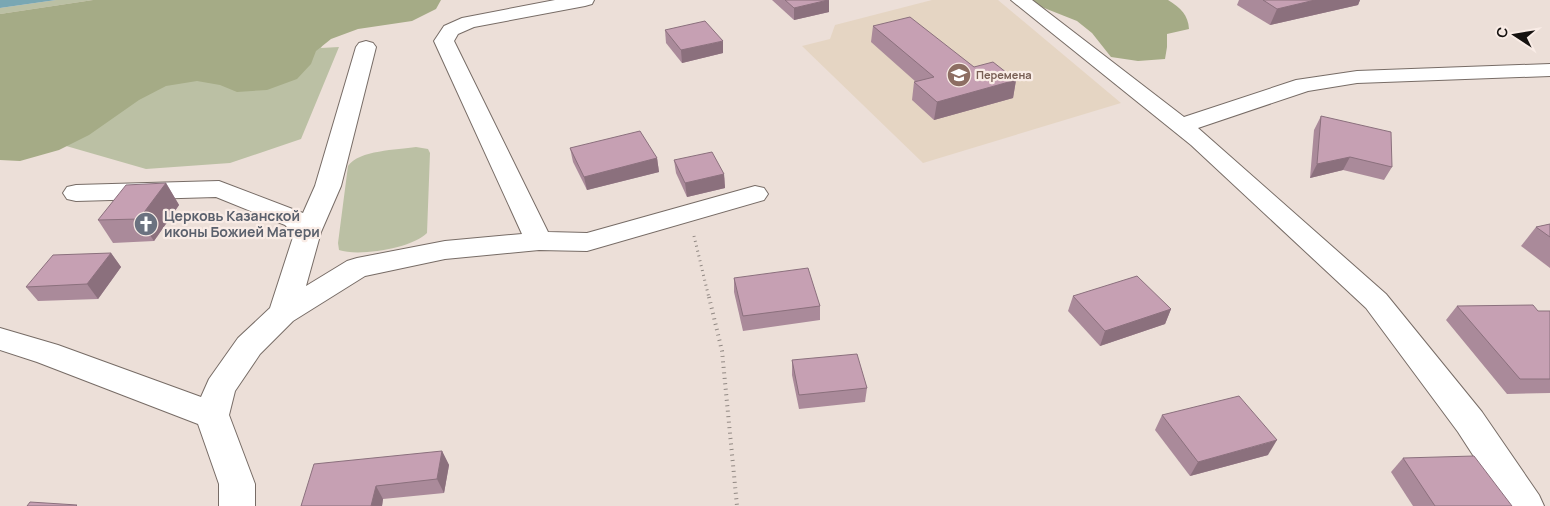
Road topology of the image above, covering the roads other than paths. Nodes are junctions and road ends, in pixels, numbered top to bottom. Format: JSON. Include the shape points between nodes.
{"nodes":[{"id":1,"x":585,"y":0,"type":"edge"},
{"id":2,"x":1020,"y":0,"type":"edge"},
{"id":3,"x":366,"y":47,"type":"dead end"},
{"id":4,"x":1550,"y":70,"type":"edge"},
{"id":5,"x":1180,"y":126,"type":"junction"},
{"id":6,"x":76,"y":193,"type":"dead end"},
{"id":7,"x":755,"y":194,"type":"dead end"},
{"id":8,"x":308,"y":232,"type":"junction"},
{"id":9,"x":539,"y":241,"type":"junction"},
{"id":10,"x":283,"y":313,"type":"junction"},
{"id":11,"x":0,"y":339,"type":"edge"},
{"id":12,"x":212,"y":415,"type":"junction"},
{"id":13,"x":237,"y":506,"type":"edge"},
{"id":14,"x":1526,"y":506,"type":"edge"}],
"edges":[{"from":1,"to":9,"type":"street","via":[[469,22],[451,30],[444,41]]},
{"from":2,"to":5,"type":"street"},
{"from":3,"to":8,"type":"street","via":[[328,186]]},
{"from":4,"to":5,"type":"street","via":[[1356,77],[1304,85]]},
{"from":5,"to":14,"type":"street","via":[[1200,140],[1376,301],[1470,422]]},
{"from":6,"to":8,"type":"street","via":[[219,189],[294,219]]},
{"from":7,"to":9,"type":"street","via":[[587,242]]},
{"from":8,"to":10,"type":"street"},
{"from":9,"to":10,"type":"street","via":[[444,250],[357,268]]},
{"from":10,"to":12,"type":"street","via":[[244,353],[220,388]]},
{"from":11,"to":12,"type":"street","via":[[47,353]]},
{"from":12,"to":13,"type":"street","via":[[237,484]]}]}
